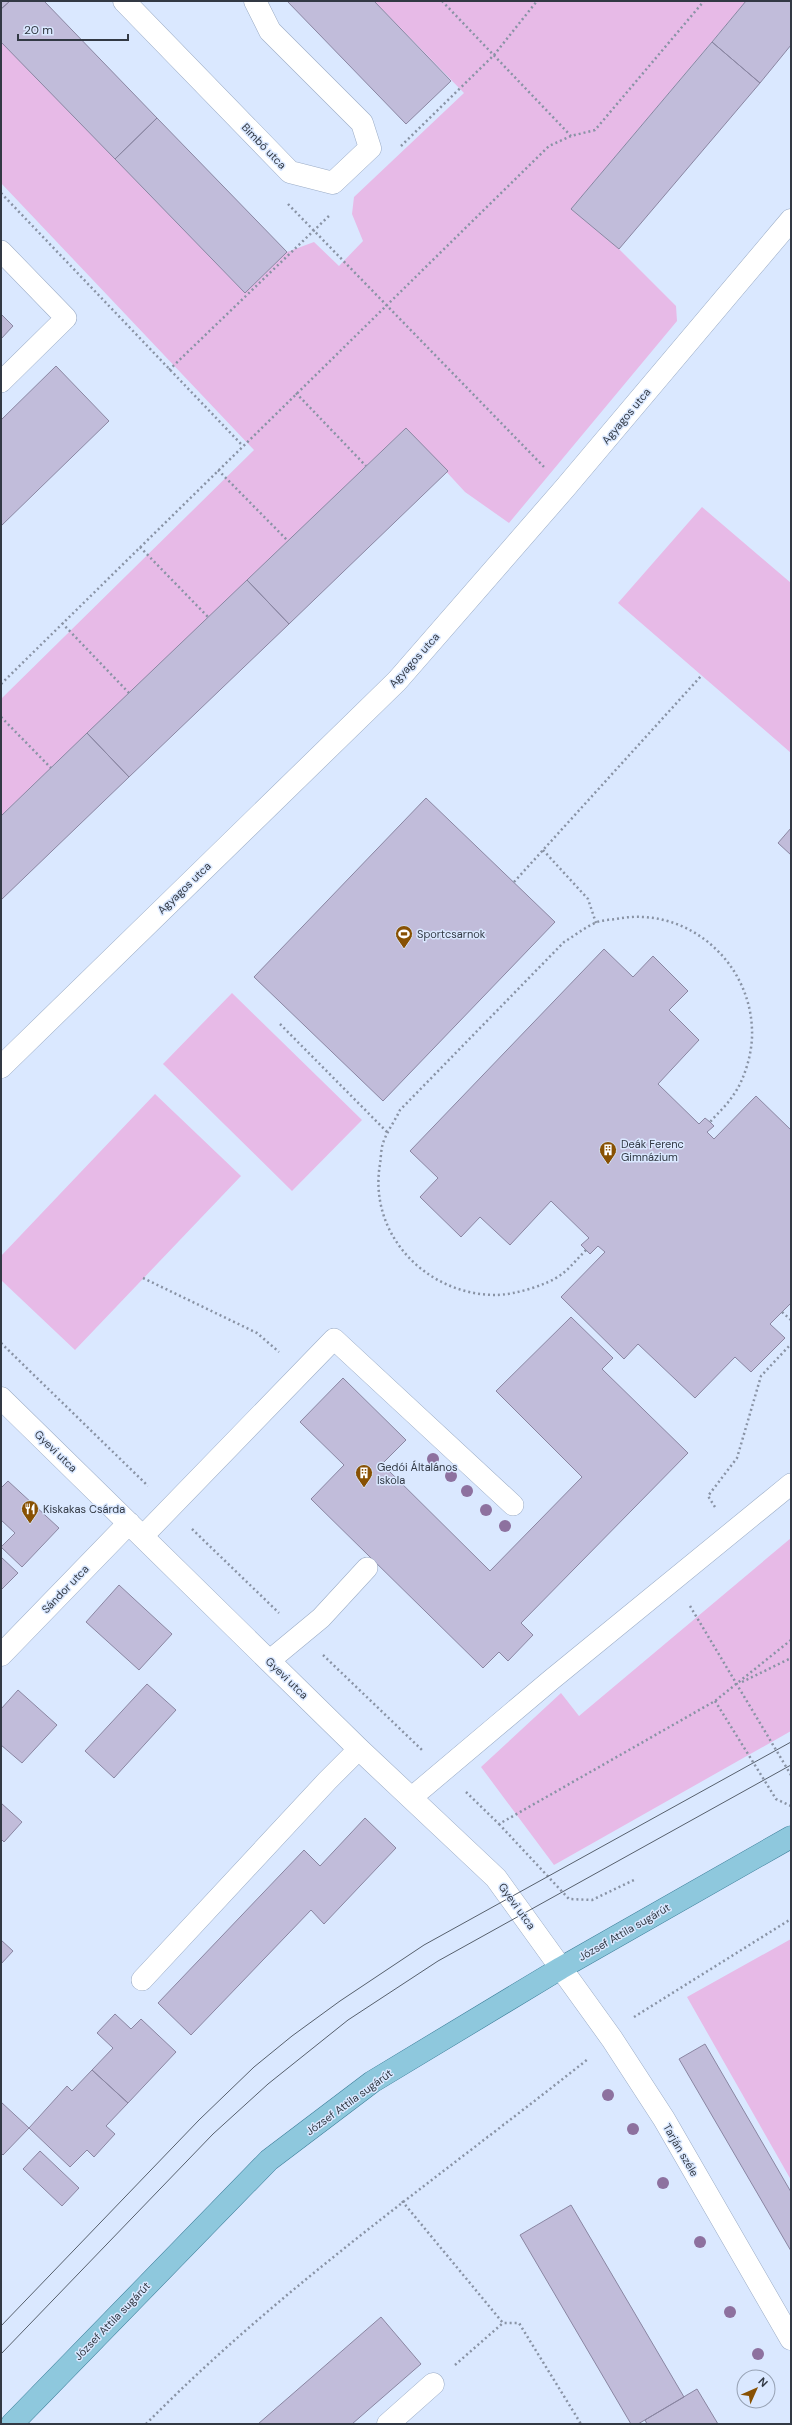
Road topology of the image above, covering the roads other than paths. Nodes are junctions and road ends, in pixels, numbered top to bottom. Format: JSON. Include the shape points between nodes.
{"nodes":[{"id":1,"x":124,"y":1,"type":"edge"},
{"id":2,"x":256,"y":1,"type":"edge"},
{"id":3,"x":791,"y":220,"type":"edge"},
{"id":4,"x":1,"y":251,"type":"edge"},
{"id":5,"x":1,"y":382,"type":"edge"},
{"id":6,"x":1,"y":1067,"type":"edge"},
{"id":7,"x":1,"y":1398,"type":"edge"},
{"id":8,"x":791,"y":1484,"type":"edge"},
{"id":9,"x":513,"y":1505,"type":"dead end"},
{"id":10,"x":136,"y":1530,"type":"junction"},
{"id":11,"x":367,"y":1568,"type":"dead end"},
{"id":12,"x":1,"y":1655,"type":"edge"},
{"id":13,"x":269,"y":1661,"type":"junction"},
{"id":14,"x":359,"y":1749,"type":"junction"},
{"id":15,"x":411,"y":1798,"type":"junction"},
{"id":16,"x":791,"y":1837,"type":"edge"},
{"id":17,"x":561,"y":1968,"type":"junction"},
{"id":18,"x":142,"y":1980,"type":"dead end"},
{"id":19,"x":791,"y":2339,"type":"edge"},
{"id":20,"x":434,"y":2384,"type":"road end"},
{"id":21,"x":12,"y":2424,"type":"edge"},
{"id":22,"x":388,"y":2424,"type":"edge"}],
"edges":[{"from":1,"to":2,"type":"street","name":"Bimbó utca","via":[[290,172],[333,184],[370,148],[362,123],[270,31]]},
{"from":3,"to":6,"type":"street","name":"Agyagos utca","via":[[565,488],[397,681]]},
{"from":4,"to":5,"type":"lane","via":[[66,318]]},
{"from":7,"to":10,"type":"street","name":"Gyevi utca"},
{"from":8,"to":15,"type":"lane"},
{"from":9,"to":10,"type":"lane","via":[[334,1339],[170,1508]]},
{"from":10,"to":12,"type":"street","name":"Sándor utca"},
{"from":10,"to":13,"type":"street","name":"Gyevi utca"},
{"from":11,"to":13,"type":"lane","via":[[321,1618]]},
{"from":13,"to":14,"type":"street","name":"Gyevi utca"},
{"from":14,"to":15,"type":"street","name":"Gyevi utca"},
{"from":14,"to":18,"type":"lane"},
{"from":15,"to":17,"type":"street","name":"Gyevi utca","via":[[496,1878]]},
{"from":16,"to":17,"type":"main road","name":"József Attila sugárút"},
{"from":17,"to":19,"type":"street","name":"Tarján széle","via":[[612,2039],[664,2119]]},
{"from":17,"to":21,"type":"main road","name":"József Attila sugárút","via":[[372,2082],[269,2160]]},
{"from":20,"to":22,"type":"street"}]}
